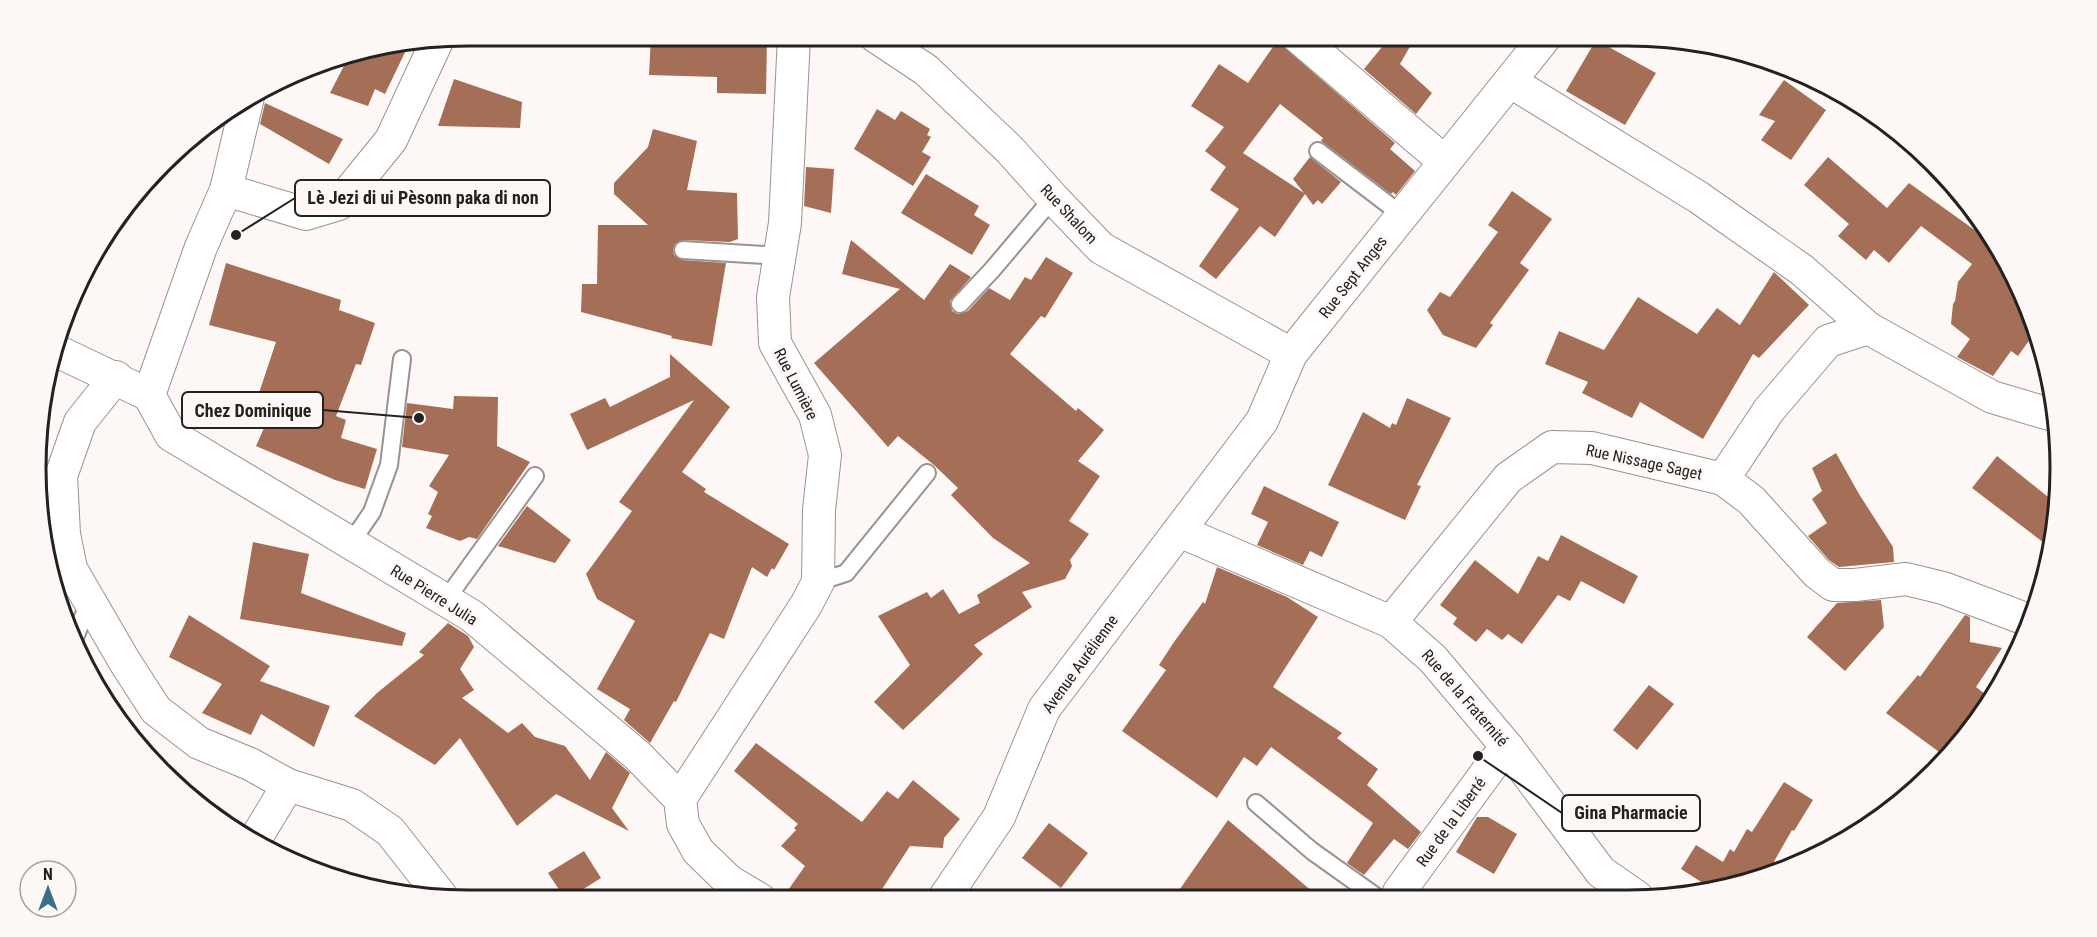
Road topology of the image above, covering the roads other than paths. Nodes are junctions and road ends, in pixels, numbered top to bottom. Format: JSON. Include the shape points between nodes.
{"nodes":[{"id":1,"x":794,"y":46,"type":"edge"},
{"id":2,"x":890,"y":46,"type":"edge"},
{"id":3,"x":1309,"y":46,"type":"edge"},
{"id":4,"x":1539,"y":46,"type":"edge"},
{"id":5,"x":434,"y":48,"type":"edge"},
{"id":6,"x":1512,"y":82,"type":"junction"},
{"id":7,"x":245,"y":111,"type":"edge"},
{"id":8,"x":1318,"y":151,"type":"dead end"},
{"id":9,"x":1445,"y":162,"type":"junction"},
{"id":10,"x":226,"y":190,"type":"junction"},
{"id":11,"x":1053,"y":198,"type":"junction"},
{"id":12,"x":1402,"y":215,"type":"junction"},
{"id":13,"x":683,"y":250,"type":"dead end"},
{"id":14,"x":780,"y":256,"type":"junction"},
{"id":15,"x":960,"y":304,"type":"dead end"},
{"id":16,"x":1868,"y":328,"type":"junction"},
{"id":17,"x":63,"y":354,"type":"edge"},
{"id":18,"x":1292,"y":354,"type":"junction"},
{"id":19,"x":402,"y":359,"type":"dead end"},
{"id":20,"x":116,"y":377,"type":"junction"},
{"id":21,"x":149,"y":395,"type":"junction"},
{"id":22,"x":2047,"y":413,"type":"edge"},
{"id":23,"x":927,"y":473,"type":"dead end"},
{"id":24,"x":535,"y":476,"type":"dead end"},
{"id":25,"x":1722,"y":479,"type":"junction"},
{"id":26,"x":1179,"y":531,"type":"junction"},
{"id":27,"x":350,"y":544,"type":"junction"},
{"id":28,"x":818,"y":582,"type":"junction"},
{"id":29,"x":445,"y":601,"type":"junction"},
{"id":30,"x":89,"y":602,"type":"junction"},
{"id":31,"x":2023,"y":618,"type":"edge"},
{"id":32,"x":1391,"y":622,"type":"junction"},
{"id":33,"x":78,"y":629,"type":"edge"},
{"id":34,"x":1508,"y":748,"type":"junction"},
{"id":35,"x":288,"y":785,"type":"junction"},
{"id":36,"x":680,"y":799,"type":"junction"},
{"id":37,"x":1256,"y":803,"type":"dead end"},
{"id":38,"x":258,"y":835,"type":"edge"},
{"id":39,"x":435,"y":889,"type":"edge"},
{"id":40,"x":744,"y":890,"type":"edge"},
{"id":41,"x":950,"y":890,"type":"edge"},
{"id":42,"x":1367,"y":890,"type":"edge"},
{"id":43,"x":1400,"y":890,"type":"edge"},
{"id":44,"x":1627,"y":890,"type":"edge"}],
"edges":[{"from":1,"to":14,"type":"street","name":"Rue Lumière"},
{"from":2,"to":11,"type":"street","name":"Rue Shalom","via":[[926,70],[1010,150]]},
{"from":3,"to":9,"type":"street"},
{"from":4,"to":6,"type":"street","name":"Rue Sept Anges"},
{"from":5,"to":10,"type":"street","via":[[392,140],[339,204],[306,214]]},
{"from":6,"to":9,"type":"street","name":"Rue Sept Anges"},
{"from":6,"to":16,"type":"street","via":[[1698,197],[1802,270]]},
{"from":7,"to":10,"type":"street"},
{"from":8,"to":12,"type":"lane"},
{"from":9,"to":12,"type":"street","name":"Rue Sept Anges"},
{"from":10,"to":21,"type":"street","via":[[201,247]]},
{"from":11,"to":15,"type":"lane"},
{"from":11,"to":18,"type":"street","name":"Rue Shalom","via":[[1101,248]]},
{"from":12,"to":18,"type":"street","name":"Rue Sept Anges"},
{"from":13,"to":14,"type":"lane"},
{"from":14,"to":28,"type":"street","name":"Rue Lumière","via":[[773,297],[775,343],[815,415],[825,455]]},
{"from":16,"to":22,"type":"street","via":[[1992,397]]},
{"from":16,"to":25,"type":"street","name":"Rue Nissage Saget","via":[[1828,341],[1769,410]]},
{"from":17,"to":20,"type":"street"},
{"from":18,"to":26,"type":"street","name":"Rue Sept Anges","via":[[1262,421]]},
{"from":19,"to":27,"type":"lane","via":[[389,465],[372,512]]},
{"from":20,"to":21,"type":"street"},
{"from":20,"to":30,"type":"street","via":[[80,422],[61,476],[64,534],[71,569]]},
{"from":21,"to":27,"type":"street","name":"Rue Pierre Julia","via":[[171,435]]},
{"from":23,"to":28,"type":"lane","via":[[846,573]]},
{"from":24,"to":29,"type":"lane"},
{"from":25,"to":31,"type":"street","via":[[1751,500],[1817,573],[1833,585],[1906,579]]},
{"from":25,"to":32,"type":"street","name":"Rue Nissage Saget","via":[[1592,448],[1552,447],[1508,478]]},
{"from":26,"to":32,"type":"street","name":"Rue de la Fraternité"},
{"from":26,"to":41,"type":"street","name":"Avenue Aurélienne","via":[[1044,709],[999,817]]},
{"from":27,"to":29,"type":"street","name":"Rue Pierre Julia"},
{"from":28,"to":36,"type":"street","name":"Rue Lumière"},
{"from":29,"to":36,"type":"street","name":"Rue Pierre Julia","via":[[472,616],[579,706],[638,756]]},
{"from":30,"to":33,"type":"lane"},
{"from":30,"to":35,"type":"street","via":[[156,710],[199,743]]},
{"from":32,"to":34,"type":"street","name":"Rue de la Fraternité","via":[[1433,659]]},
{"from":34,"to":43,"type":"street","name":"Rue de la Liberté"},
{"from":34,"to":44,"type":"street","name":"Rue de la Fraternité","via":[[1601,872]]},
{"from":35,"to":38,"type":"street"},
{"from":35,"to":39,"type":"street","via":[[352,805],[390,831]]},
{"from":36,"to":40,"type":"street","via":[[683,824],[698,851]]},
{"from":37,"to":42,"type":"lane","via":[[1312,851]]}]}
